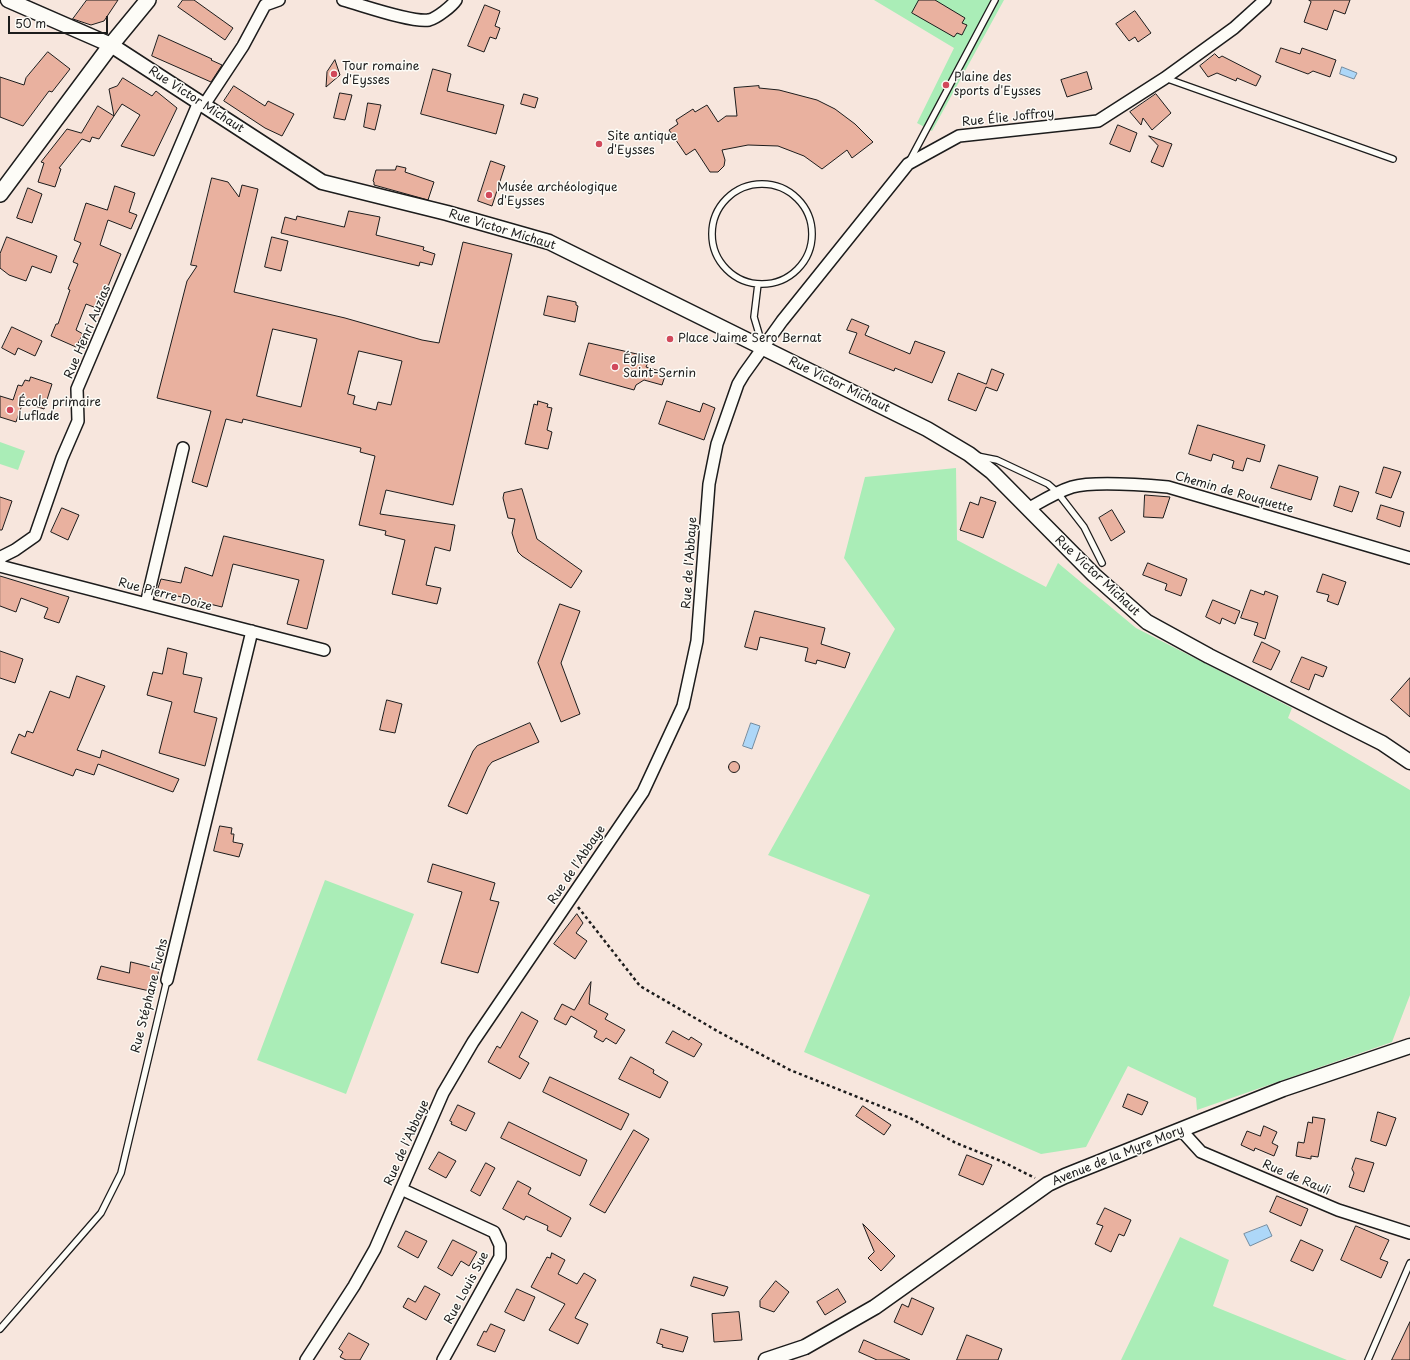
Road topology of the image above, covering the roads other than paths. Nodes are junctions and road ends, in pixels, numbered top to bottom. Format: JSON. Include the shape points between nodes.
{"nodes":[{"id":1,"x":8,"y":0,"type":"edge"},
{"id":2,"x":148,"y":0,"type":"edge"},
{"id":3,"x":278,"y":0,"type":"edge"},
{"id":4,"x":343,"y":0,"type":"edge"},
{"id":5,"x":456,"y":0,"type":"edge"},
{"id":6,"x":995,"y":0,"type":"edge"},
{"id":7,"x":1265,"y":0,"type":"edge"},
{"id":8,"x":111,"y":45,"type":"junction"},
{"id":9,"x":1165,"y":78,"type":"junction"},
{"id":10,"x":201,"y":104,"type":"junction"},
{"id":11,"x":1393,"y":159,"type":"dead end"},
{"id":12,"x":908,"y":164,"type":"junction"},
{"id":13,"x":0,"y":194,"type":"edge"},
{"id":14,"x":758,"y":284,"type":"junction"},
{"id":15,"x":763,"y":348,"type":"junction"},
{"id":16,"x":183,"y":448,"type":"dead end"},
{"id":17,"x":969,"y":454,"type":"junction"},
{"id":18,"x":1057,"y":492,"type":"junction"},
{"id":19,"x":1028,"y":509,"type":"junction"},
{"id":20,"x":1410,"y":558,"type":"edge"},
{"id":21,"x":0,"y":560,"type":"edge"},
{"id":22,"x":1102,"y":563,"type":"dead end"},
{"id":23,"x":0,"y":566,"type":"edge"},
{"id":24,"x":146,"y":604,"type":"junction"},
{"id":25,"x":252,"y":631,"type":"junction"},
{"id":26,"x":324,"y":650,"type":"dead end"},
{"id":27,"x":1410,"y":762,"type":"edge"},
{"id":28,"x":167,"y":980,"type":"joint"},
{"id":29,"x":1410,"y":1046,"type":"edge"},
{"id":30,"x":1181,"y":1130,"type":"junction"},
{"id":31,"x":401,"y":1189,"type":"junction"},
{"id":32,"x":1410,"y":1233,"type":"edge"},
{"id":33,"x":1410,"y":1263,"type":"edge"},
{"id":34,"x":0,"y":1329,"type":"edge"},
{"id":35,"x":306,"y":1360,"type":"edge"},
{"id":36,"x":443,"y":1360,"type":"edge"},
{"id":37,"x":766,"y":1360,"type":"edge"},
{"id":38,"x":1368,"y":1360,"type":"edge"}],
"edges":[{"from":1,"to":8,"type":"street","name":"Rue Victor Michaut"},
{"from":2,"to":8,"type":"main road"},
{"from":3,"to":10,"type":"street","name":"Rue Henri Auzias","via":[[265,5],[243,46]]},
{"from":4,"to":5,"type":"street","via":[[403,17],[429,20],[451,7]]},
{"from":6,"to":12,"type":"lane"},
{"from":7,"to":9,"type":"street","name":"Rue Élie Joffroy","via":[[1234,28]]},
{"from":8,"to":10,"type":"street","name":"Rue Victor Michaut"},
{"from":8,"to":13,"type":"main road"},
{"from":9,"to":11,"type":"lane"},
{"from":9,"to":12,"type":"street","name":"Rue Élie Joffroy","via":[[1098,121],[959,136]]},
{"from":10,"to":15,"type":"street","name":"Rue Victor Michaut","via":[[322,182],[549,242]]},
{"from":10,"to":21,"type":"street","name":"Rue Henri Auzias","via":[[77,390],[78,421],[34,536]]},
{"from":12,"to":15,"type":"street","name":"Rue Élie Joffroy"},
{"from":14,"to":14,"type":"lane","via":[[775,282],[791,275],[803,262],[811,246],[812,237],[810,220],[799,200],[786,190],[769,184],[756,184],[739,189],[725,199],[716,212],[711,229],[713,246],[720,262],[729,272],[744,281]]},
{"from":14,"to":15,"type":"lane","via":[[754,317]]},
{"from":15,"to":17,"type":"street","name":"Rue Victor Michaut","via":[[887,408]]},
{"from":15,"to":31,"type":"street","name":"Rue de l'Abbaye","via":[[738,384],[717,444],[709,484],[697,641],[683,706],[643,792],[465,1054],[443,1093]]},
{"from":16,"to":24,"type":"street"},
{"from":17,"to":18,"type":"lane","via":[[997,460],[1048,484]]},
{"from":17,"to":19,"type":"street","name":"Rue Victor Michaut","via":[[992,472]]},
{"from":18,"to":19,"type":"street","name":"Chemin de Rouquette"},
{"from":18,"to":20,"type":"street","name":"Chemin de Rouquette","via":[[1074,486],[1168,486]]},
{"from":18,"to":22,"type":"lane","via":[[1084,527]]},
{"from":19,"to":27,"type":"street","name":"Rue Victor Michaut","via":[[1094,575],[1146,622],[1382,743]]},
{"from":23,"to":24,"type":"street","name":"Rue Pierre Doize"},
{"from":24,"to":25,"type":"street","name":"Rue Pierre Doize"},
{"from":25,"to":26,"type":"street","name":"Rue Pierre Doize"},
{"from":25,"to":28,"type":"street","name":"Rue Stéphane Fuchs"},
{"from":28,"to":34,"type":"lane","name":"Rue Stéphane Fuchs","via":[[121,1173],[101,1213]]},
{"from":29,"to":30,"type":"street","name":"Avenue de la Myre Mory","via":[[1283,1089]]},
{"from":30,"to":32,"type":"street","name":"Rue de Rauli","via":[[1201,1152],[1338,1210]]},
{"from":30,"to":37,"type":"street","name":"Avenue de la Myre Mory","via":[[1048,1184],[875,1307],[805,1347]]},
{"from":31,"to":35,"type":"street","name":"Rue de l'Abbaye","via":[[375,1249]]},
{"from":31,"to":36,"type":"street","name":"Rue Louis Sue","via":[[494,1232],[500,1245],[500,1257]]},
{"from":33,"to":38,"type":"lane"}]}
